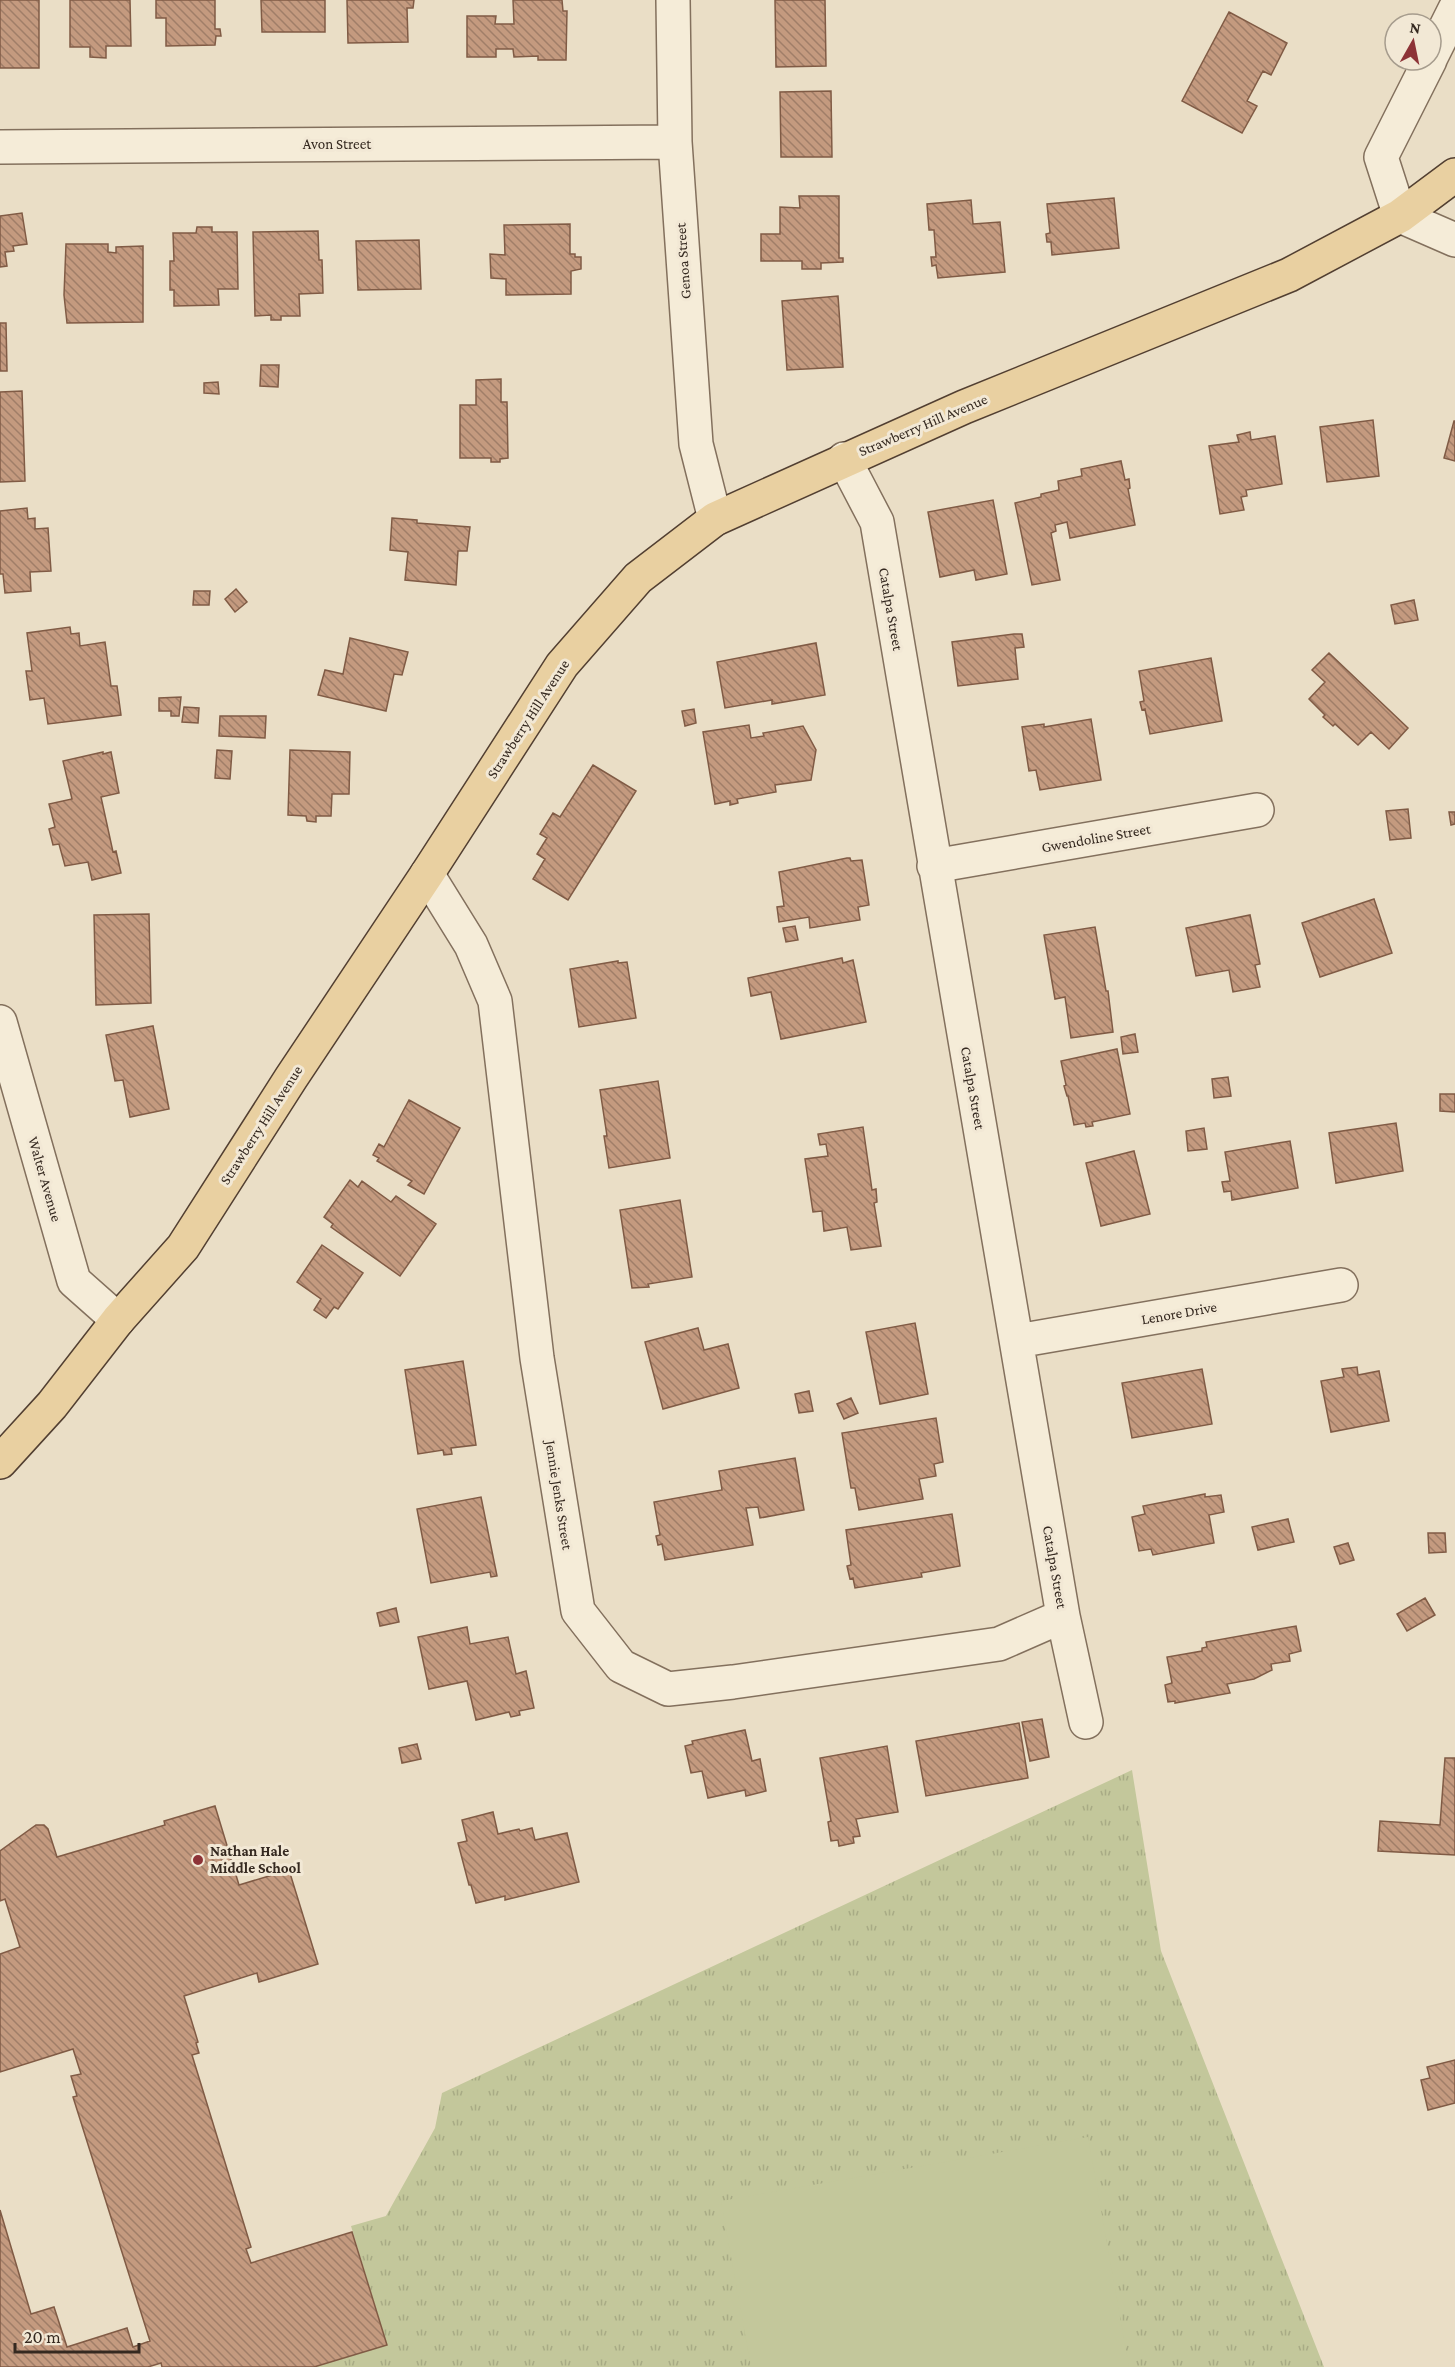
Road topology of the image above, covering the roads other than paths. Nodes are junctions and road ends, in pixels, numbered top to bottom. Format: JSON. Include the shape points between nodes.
{"nodes":[{"id":1,"x":673,"y":0,"type":"edge"},
{"id":2,"x":1455,"y":9,"type":"edge"},
{"id":3,"x":1443,"y":33,"type":"edge"},
{"id":4,"x":1424,"y":72,"type":"edge"},
{"id":5,"x":675,"y":141,"type":"junction"},
{"id":6,"x":0,"y":147,"type":"edge"},
{"id":7,"x":1455,"y":175,"type":"edge"},
{"id":8,"x":1400,"y":216,"type":"junction"},
{"id":9,"x":1455,"y":240,"type":"edge"},
{"id":10,"x":844,"y":459,"type":"junction"},
{"id":11,"x":715,"y":519,"type":"junction"},
{"id":12,"x":1257,"y":810,"type":"dead end"},
{"id":13,"x":934,"y":866,"type":"junction"},
{"id":14,"x":427,"y":874,"type":"junction"},
{"id":15,"x":1,"y":1032,"type":"edge"},
{"id":16,"x":1341,"y":1284,"type":"dead end"},
{"id":17,"x":118,"y":1320,"type":"junction"},
{"id":18,"x":1017,"y":1341,"type":"junction"},
{"id":19,"x":0,"y":1462,"type":"edge"},
{"id":20,"x":1063,"y":1616,"type":"junction"},
{"id":21,"x":1086,"y":1722,"type":"dead end"}],
"edges":[{"from":1,"to":5,"type":"street","name":"Genoa Street"},
{"from":2,"to":3,"type":"street"},
{"from":4,"to":8,"type":"street","via":[[1381,157]]},
{"from":5,"to":6,"type":"street","name":"Avon Street"},
{"from":5,"to":11,"type":"street","name":"Genoa Street","via":[[696,444]]},
{"from":7,"to":8,"type":"main road","name":"Strawberry Hill Avenue"},
{"from":8,"to":9,"type":"street"},
{"from":8,"to":10,"type":"main road","name":"Strawberry Hill Avenue","via":[[1289,275]]},
{"from":10,"to":11,"type":"main road","name":"Strawberry Hill Avenue"},
{"from":10,"to":13,"type":"street","name":"Catalpa Street","via":[[877,522]]},
{"from":11,"to":14,"type":"main road","name":"Strawberry Hill Avenue","via":[[638,578],[562,665]]},
{"from":12,"to":13,"type":"street","name":"Gwendoline Street"},
{"from":13,"to":18,"type":"street","name":"Catalpa Street"},
{"from":14,"to":17,"type":"main road","name":"Strawberry Hill Avenue","via":[[183,1248]]},
{"from":14,"to":20,"type":"street","name":"Jennie Jenks Street","via":[[471,945],[495,1001],[537,1358],[578,1611],[621,1666],[668,1689],[733,1682],[999,1644]]},
{"from":15,"to":17,"type":"street","name":"Walter Avenue","via":[[74,1281]]},
{"from":16,"to":18,"type":"street","name":"Lenore Drive"},
{"from":17,"to":19,"type":"main road","name":"Strawberry Hill Avenue","via":[[52,1406]]},
{"from":18,"to":20,"type":"street","name":"Catalpa Street"},
{"from":20,"to":21,"type":"street","name":"Catalpa Street"}]}
